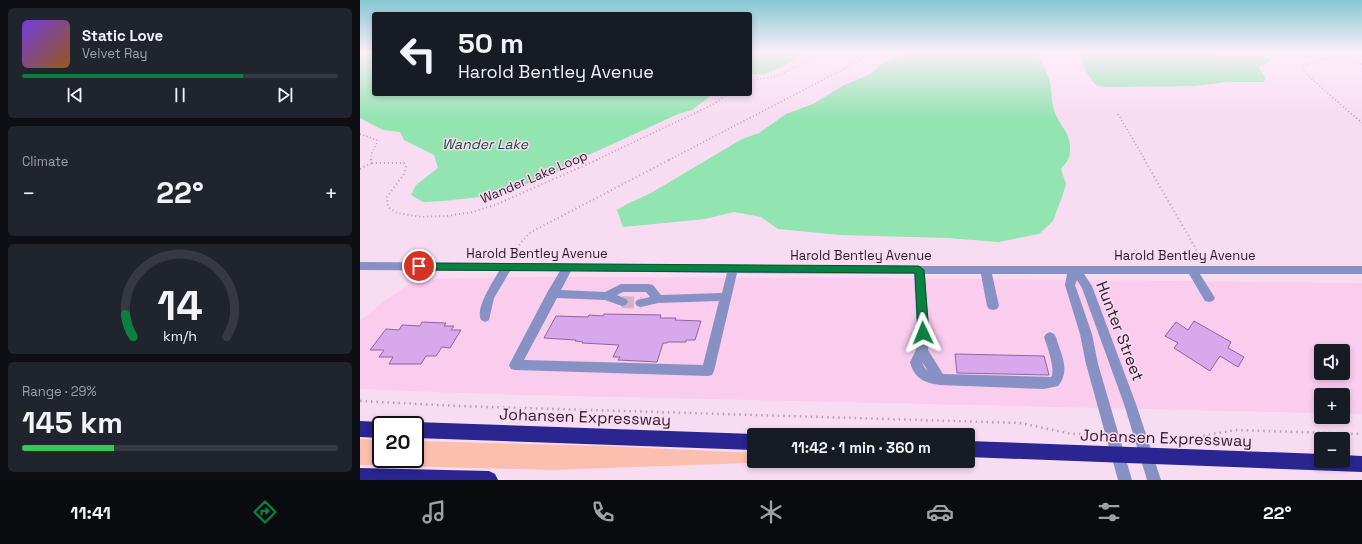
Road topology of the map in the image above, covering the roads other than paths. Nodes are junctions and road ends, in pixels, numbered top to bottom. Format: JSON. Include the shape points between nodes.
{"nodes":[{"id":1,"x":360,"y":266,"type":"edge"},
{"id":2,"x":507,"y":267,"type":"junction"},
{"id":3,"x":568,"y":267,"type":"junction"},
{"id":4,"x":733,"y":268,"type":"junction"},
{"id":5,"x":1074,"y":268,"type":"junction"},
{"id":6,"x":1191,"y":269,"type":"junction"},
{"id":7,"x":919,"y":270,"type":"junction"},
{"id":8,"x":986,"y":270,"type":"junction"},
{"id":9,"x":1362,"y":270,"type":"edge"},
{"id":10,"x":552,"y":294,"type":"junction"},
{"id":11,"x":606,"y":296,"type":"junction"},
{"id":12,"x":726,"y":297,"type":"junction"},
{"id":13,"x":1209,"y":298,"type":"dead end"},
{"id":14,"x":658,"y":299,"type":"junction"},
{"id":15,"x":622,"y":302,"type":"tunnel mouth"},
{"id":16,"x":641,"y":303,"type":"tunnel mouth"},
{"id":17,"x":993,"y":306,"type":"dead end"},
{"id":18,"x":485,"y":317,"type":"dead end"},
{"id":19,"x":1050,"y":337,"type":"dead end"},
{"id":20,"x":360,"y":429,"type":"edge"},
{"id":21,"x":372,"y":430,"type":"edge"},
{"id":22,"x":424,"y":430,"type":"edge"},
{"id":23,"x":747,"y":442,"type":"edge"},
{"id":24,"x":975,"y":449,"type":"edge"},
{"id":25,"x":1118,"y":454,"type":"junction"},
{"id":26,"x":1146,"y":456,"type":"junction"},
{"id":27,"x":1362,"y":464,"type":"edge"},
{"id":28,"x":360,"y":477,"type":"edge"},
{"id":29,"x":489,"y":480,"type":"edge"},
{"id":30,"x":1125,"y":480,"type":"edge"},
{"id":31,"x":1154,"y":480,"type":"edge"}],
"edges":[{"from":1,"to":2,"type":"street","name":"Harold Bentley Avenue"},
{"from":2,"to":3,"type":"street","name":"Harold Bentley Avenue"},
{"from":2,"to":18,"type":"street","via":[[489,298]]},
{"from":3,"to":4,"type":"street","name":"Harold Bentley Avenue"},
{"from":3,"to":10,"type":"street"},
{"from":4,"to":7,"type":"street","name":"Harold Bentley Avenue"},
{"from":4,"to":12,"type":"street"},
{"from":5,"to":6,"type":"street","name":"Harold Bentley Avenue"},
{"from":5,"to":8,"type":"street","name":"Harold Bentley Avenue"},
{"from":5,"to":25,"type":"street","via":[[1070,285],[1086,334]]},
{"from":5,"to":26,"type":"street","name":"Hunter Street","via":[[1087,286]]},
{"from":6,"to":9,"type":"street","name":"Harold Bentley Avenue"},
{"from":6,"to":13,"type":"street"},
{"from":7,"to":8,"type":"street","name":"Harold Bentley Avenue"},
{"from":7,"to":19,"type":"street","via":[[922,351],[940,379],[1054,382],[1059,376],[1059,368]]},
{"from":8,"to":17,"type":"street"},
{"from":10,"to":11,"type":"street"},
{"from":10,"to":12,"type":"street","via":[[515,365],[708,371]]},
{"from":11,"to":14,"type":"street","via":[[621,288],[649,288]]},
{"from":11,"to":15,"type":"street"},
{"from":12,"to":14,"type":"street"},
{"from":14,"to":16,"type":"street"},
{"from":20,"to":21,"type":"highway"},
{"from":22,"to":23,"type":"highway","name":"Johansen Expressway"},
{"from":24,"to":25,"type":"highway","name":"Johansen Expressway"},
{"from":25,"to":26,"type":"highway","name":"Johansen Expressway"},
{"from":25,"to":30,"type":"street"},
{"from":26,"to":27,"type":"highway","name":"Johansen Expressway"},
{"from":26,"to":31,"type":"street","name":"Hunter Street"},
{"from":28,"to":29,"type":"highway"}]}
